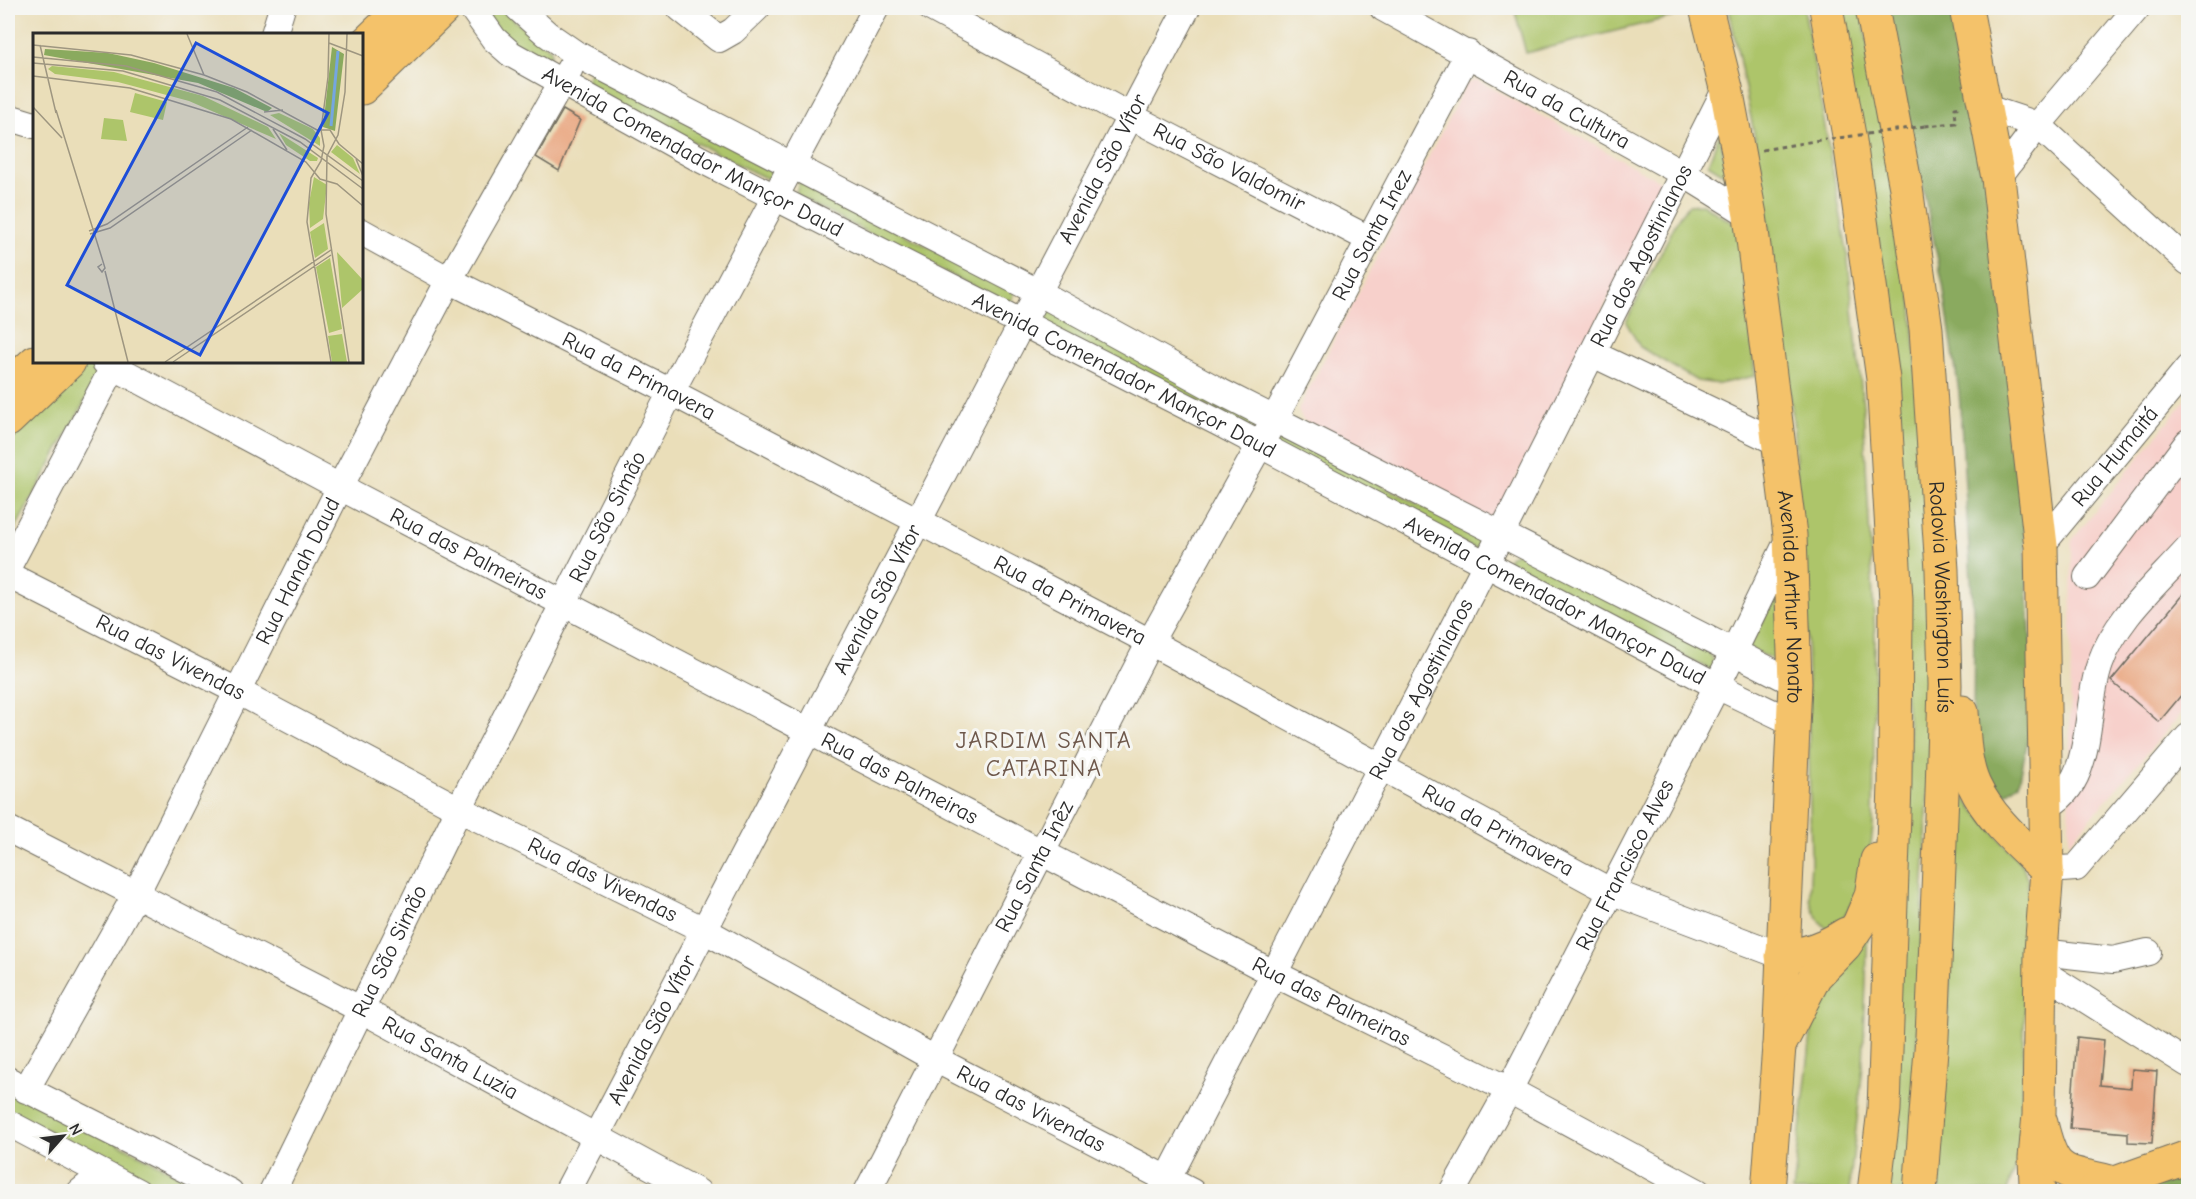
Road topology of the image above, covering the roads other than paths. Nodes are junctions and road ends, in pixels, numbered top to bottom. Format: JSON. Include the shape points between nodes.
{"nodes":[{"id":1,"x":282,"y":8,"type":"edge"},
{"id":2,"x":403,"y":8,"type":"edge"},
{"id":3,"x":444,"y":8,"type":"edge"},
{"id":4,"x":472,"y":8,"type":"edge"},
{"id":5,"x":518,"y":8,"type":"edge"},
{"id":6,"x":680,"y":8,"type":"edge"},
{"id":7,"x":757,"y":8,"type":"edge"},
{"id":8,"x":876,"y":8,"type":"edge"},
{"id":9,"x":931,"y":8,"type":"edge"},
{"id":10,"x":1187,"y":8,"type":"edge"},
{"id":11,"x":1383,"y":8,"type":"edge"},
{"id":12,"x":1706,"y":8,"type":"edge"},
{"id":13,"x":1826,"y":8,"type":"edge"},
{"id":14,"x":1872,"y":8,"type":"edge"},
{"id":15,"x":1966,"y":8,"type":"edge"},
{"id":16,"x":2137,"y":8,"type":"edge"},
{"id":17,"x":274,"y":33,"type":"edge"},
{"id":18,"x":363,"y":46,"type":"edge"},
{"id":19,"x":1468,"y":53,"type":"junction"},
{"id":20,"x":576,"y":54,"type":"junction"},
{"id":21,"x":562,"y":84,"type":"junction"},
{"id":22,"x":363,"y":87,"type":"edge"},
{"id":23,"x":1726,"y":88,"type":"junction"},
{"id":24,"x":1984,"y":107,"type":"junction"},
{"id":25,"x":1130,"y":116,"type":"junction"},
{"id":26,"x":8,"y":117,"type":"edge"},
{"id":27,"x":33,"y":125,"type":"edge"},
{"id":28,"x":2038,"y":125,"type":"junction"},
{"id":29,"x":792,"y":167,"type":"junction"},
{"id":30,"x":1684,"y":174,"type":"junction"},
{"id":31,"x":1998,"y":178,"type":"junction"},
{"id":32,"x":775,"y":197,"type":"junction"},
{"id":33,"x":1750,"y":215,"type":"junction"},
{"id":34,"x":363,"y":233,"type":"edge"},
{"id":35,"x":1369,"y":239,"type":"junction"},
{"id":36,"x":2188,"y":262,"type":"edge"},
{"id":37,"x":449,"y":280,"type":"junction"},
{"id":38,"x":1038,"y":292,"type":"junction"},
{"id":39,"x":1022,"y":323,"type":"junction"},
{"id":40,"x":1593,"y":354,"type":"junction"},
{"id":41,"x":34,"y":363,"type":"edge"},
{"id":42,"x":68,"y":363,"type":"edge"},
{"id":43,"x":111,"y":363,"type":"edge"},
{"id":44,"x":2188,"y":368,"type":"edge"},
{"id":45,"x":8,"y":387,"type":"edge"},
{"id":46,"x":671,"y":392,"type":"junction"},
{"id":47,"x":1275,"y":418,"type":"junction"},
{"id":48,"x":8,"y":420,"type":"edge"},
{"id":49,"x":2188,"y":442,"type":"edge"},
{"id":50,"x":1779,"y":443,"type":"junction"},
{"id":51,"x":1260,"y":444,"type":"junction"},
{"id":52,"x":340,"y":487,"type":"junction"},
{"id":53,"x":918,"y":521,"type":"junction"},
{"id":54,"x":1502,"y":534,"type":"junction"},
{"id":55,"x":1790,"y":535,"type":"junction"},
{"id":56,"x":2041,"y":546,"type":"junction"},
{"id":57,"x":2188,"y":549,"type":"edge"},
{"id":58,"x":1486,"y":564,"type":"junction"},
{"id":59,"x":8,"y":567,"type":"edge"},
{"id":60,"x":1942,"y":570,"type":"junction"},
{"id":61,"x":8,"y":575,"type":"edge"},
{"id":62,"x":2087,"y":577,"type":"dead end"},
{"id":63,"x":564,"y":603,"type":"junction"},
{"id":64,"x":1150,"y":642,"type":"junction"},
{"id":65,"x":1733,"y":652,"type":"junction"},
{"id":66,"x":1795,"y":683,"type":"junction"},
{"id":67,"x":1717,"y":686,"type":"junction"},
{"id":68,"x":239,"y":692,"type":"junction"},
{"id":69,"x":1792,"y":722,"type":"junction"},
{"id":70,"x":810,"y":730,"type":"junction"},
{"id":71,"x":2188,"y":737,"type":"edge"},
{"id":72,"x":1381,"y":766,"type":"junction"},
{"id":73,"x":1895,"y":784,"type":"junction"},
{"id":74,"x":2045,"y":807,"type":"junction"},
{"id":75,"x":459,"y":809,"type":"junction"},
{"id":76,"x":8,"y":830,"type":"edge"},
{"id":77,"x":1041,"y":852,"type":"junction"},
{"id":78,"x":2047,"y":870,"type":"junction"},
{"id":79,"x":1610,"y":891,"type":"junction"},
{"id":80,"x":136,"y":894,"type":"junction"},
{"id":81,"x":1859,"y":924,"type":"junction"},
{"id":82,"x":704,"y":930,"type":"junction"},
{"id":83,"x":2148,"y":952,"type":"dead end"},
{"id":84,"x":1782,"y":956,"type":"junction"},
{"id":85,"x":2042,"y":962,"type":"junction"},
{"id":86,"x":1275,"y":974,"type":"junction"},
{"id":87,"x":360,"y":1009,"type":"junction"},
{"id":88,"x":1779,"y":1046,"type":"junction"},
{"id":89,"x":936,"y":1059,"type":"junction"},
{"id":90,"x":2188,"y":1064,"type":"edge"},
{"id":91,"x":17,"y":1085,"type":"edge"},
{"id":92,"x":1509,"y":1090,"type":"junction"},
{"id":93,"x":2039,"y":1115,"type":"junction"},
{"id":94,"x":8,"y":1123,"type":"edge"},
{"id":95,"x":596,"y":1137,"type":"junction"},
{"id":96,"x":2188,"y":1157,"type":"edge"},
{"id":97,"x":102,"y":1174,"type":"junction"},
{"id":98,"x":1164,"y":1185,"type":"edge"},
{"id":99,"x":2102,"y":1187,"type":"edge"},
{"id":100,"x":80,"y":1191,"type":"edge"},
{"id":101,"x":138,"y":1191,"type":"edge"},
{"id":102,"x":230,"y":1191,"type":"edge"},
{"id":103,"x":272,"y":1191,"type":"edge"},
{"id":104,"x":567,"y":1191,"type":"edge"},
{"id":105,"x":698,"y":1191,"type":"edge"},
{"id":106,"x":867,"y":1191,"type":"edge"},
{"id":107,"x":1192,"y":1191,"type":"edge"},
{"id":108,"x":1452,"y":1191,"type":"edge"},
{"id":109,"x":1698,"y":1191,"type":"edge"},
{"id":110,"x":1768,"y":1191,"type":"edge"},
{"id":111,"x":1874,"y":1191,"type":"edge"},
{"id":112,"x":1920,"y":1191,"type":"edge"},
{"id":113,"x":2040,"y":1191,"type":"edge"}],
"edges":[{"from":1,"to":17,"type":"street"},
{"from":2,"to":18,"type":"main road"},
{"from":3,"to":22,"type":"main road"},
{"from":4,"to":21,"type":"street","name":"Avenida Comendador Mançor Daud","via":[[494,39],[511,54]]},
{"from":5,"to":20,"type":"street","name":"Avenida Comendador Mançor Daud"},
{"from":6,"to":7,"type":"street","via":[[719,39]]},
{"from":8,"to":29,"type":"street","name":"Rua São Simão"},
{"from":9,"to":25,"type":"street","name":"Rua São Valdomir"},
{"from":10,"to":25,"type":"street","name":"Avenida São Vítor"},
{"from":11,"to":19,"type":"street","name":"Rua da Cultura"},
{"from":12,"to":23,"type":"main road","name":"Avenida Arthur Nonato"},
{"from":13,"to":73,"type":"main road","name":"Rodovia Washington Luís","via":[[1850,141],[1883,379],[1896,600]]},
{"from":14,"to":60,"type":"main road","name":"Rodovia Washington Luís","via":[[1906,188],[1926,329]]},
{"from":15,"to":24,"type":"main road"},
{"from":16,"to":28,"type":"street"},
{"from":19,"to":30,"type":"street","name":"Rua da Cultura"},
{"from":19,"to":35,"type":"street","name":"Rua Santa Inez"},
{"from":20,"to":21,"type":"street","name":"Rua Hanah Daud"},
{"from":20,"to":29,"type":"street","name":"Avenida Comendador Mançor Daud"},
{"from":21,"to":32,"type":"street","name":"Avenida Comendador Mançor Daud"},
{"from":21,"to":37,"type":"street","name":"Rua Hanah Daud"},
{"from":23,"to":30,"type":"street","name":"Rua dos Agostinianos"},
{"from":23,"to":33,"type":"main road","name":"Avenida Arthur Nonato"},
{"from":24,"to":28,"type":"street"},
{"from":24,"to":31,"type":"main road"},
{"from":25,"to":35,"type":"street","name":"Rua São Valdomir"},
{"from":25,"to":38,"type":"street","name":"Avenida São Vítor"},
{"from":26,"to":27,"type":"street"},
{"from":28,"to":31,"type":"street"},
{"from":28,"to":36,"type":"street"},
{"from":29,"to":32,"type":"street","name":"Rua São Simão"},
{"from":29,"to":38,"type":"street","name":"Avenida Comendador Mançor Daud"},
{"from":30,"to":33,"type":"street","name":"Rua da Cultura"},
{"from":30,"to":40,"type":"street","name":"Rua dos Agostinianos"},
{"from":31,"to":56,"type":"main road"},
{"from":32,"to":39,"type":"street","name":"Avenida Comendador Mançor Daud"},
{"from":32,"to":46,"type":"street","name":"Rua São Simão"},
{"from":33,"to":50,"type":"main road","name":"Avenida Arthur Nonato"},
{"from":34,"to":37,"type":"street","name":"Rua da Primavera"},
{"from":35,"to":47,"type":"street","name":"Rua Santa Inez"},
{"from":37,"to":46,"type":"street","name":"Rua da Primavera"},
{"from":37,"to":52,"type":"street","name":"Rua Hanah Daud"},
{"from":38,"to":39,"type":"street","name":"Avenida São Vítor"},
{"from":38,"to":47,"type":"street","name":"Avenida Comendador Mançor Daud"},
{"from":39,"to":51,"type":"street","name":"Avenida Comendador Mançor Daud"},
{"from":39,"to":53,"type":"street","name":"Avenida São Vítor"},
{"from":40,"to":50,"type":"street"},
{"from":40,"to":54,"type":"street","name":"Rua dos Agostinianos"},
{"from":41,"to":45,"type":"main road"},
{"from":42,"to":48,"type":"main road"},
{"from":43,"to":52,"type":"street","name":"Rua das Palmeiras"},
{"from":43,"to":59,"type":"street"},
{"from":44,"to":56,"type":"street","name":"Rua Humaitá"},
{"from":46,"to":53,"type":"street","name":"Rua da Primavera"},
{"from":46,"to":63,"type":"street","name":"Rua São Simão"},
{"from":47,"to":51,"type":"street","name":"Rua Santa Inêz"},
{"from":47,"to":54,"type":"street","name":"Avenida Comendador Mançor Daud"},
{"from":49,"to":62,"type":"street"},
{"from":50,"to":55,"type":"main road","name":"Avenida Arthur Nonato"},
{"from":51,"to":58,"type":"street","name":"Avenida Comendador Mançor Daud"},
{"from":51,"to":64,"type":"street","name":"Rua Santa Inêz"},
{"from":52,"to":63,"type":"street","name":"Rua das Palmeiras"},
{"from":52,"to":68,"type":"street","name":"Rua Hanah Daud"},
{"from":53,"to":64,"type":"street","name":"Rua da Primavera"},
{"from":53,"to":70,"type":"street","name":"Avenida São Vítor"},
{"from":54,"to":58,"type":"street","name":"Rua dos Agostinianos"},
{"from":54,"to":65,"type":"street","name":"Avenida Comendador Mançor Daud"},
{"from":55,"to":65,"type":"street","name":"Rua Francisco Alves"},
{"from":55,"to":66,"type":"main road","name":"Avenida Arthur Nonato"},
{"from":56,"to":74,"type":"main road"},
{"from":57,"to":74,"type":"street","via":[[2118,627],[2099,665],[2079,770],[2060,801]]},
{"from":58,"to":67,"type":"street","name":"Avenida Comendador Mançor Daud"},
{"from":58,"to":72,"type":"street","name":"Rua dos Agostinianos"},
{"from":60,"to":78,"type":"main road","via":[[1966,759],[1973,784],[1984,804]]},
{"from":60,"to":112,"type":"main road","name":"Rodovia Washington Luís","via":[[1942,793],[1931,1048]]},
{"from":61,"to":68,"type":"street","name":"Rua das Vivendas"},
{"from":63,"to":70,"type":"street","name":"Rua das Palmeiras"},
{"from":63,"to":75,"type":"street","name":"Rua São Simão"},
{"from":64,"to":72,"type":"street","name":"Rua da Primavera"},
{"from":64,"to":77,"type":"street","name":"Rua Santa Inêz"},
{"from":65,"to":66,"type":"street","name":"Avenida Comendador Mançor Daud"},
{"from":65,"to":67,"type":"street","name":"Rua Francisco Alves"},
{"from":66,"to":69,"type":"main road","name":"Avenida Arthur Nonato"},
{"from":67,"to":69,"type":"street","name":"Avenida Comendador Mançor Daud"},
{"from":67,"to":79,"type":"street","name":"Rua Francisco Alves"},
{"from":68,"to":75,"type":"street","name":"Rua das Vivendas"},
{"from":68,"to":80,"type":"street","name":"Rua Hanah Daud"},
{"from":69,"to":84,"type":"main road","name":"Avenida Arthur Nonato"},
{"from":70,"to":77,"type":"street","name":"Rua das Palmeiras"},
{"from":70,"to":82,"type":"street","name":"Avenida São Vítor"},
{"from":71,"to":78,"type":"street","via":[[2076,868]]},
{"from":72,"to":79,"type":"street","name":"Rua da Primavera"},
{"from":72,"to":86,"type":"street","name":"Rua dos Agostinianos"},
{"from":73,"to":81,"type":"main road","via":[[1881,811],[1875,878]]},
{"from":73,"to":111,"type":"main road","name":"Rodovia Washington Luís","via":[[1884,1110]]},
{"from":74,"to":78,"type":"main road"},
{"from":75,"to":82,"type":"street","name":"Rua das Vivendas"},
{"from":75,"to":87,"type":"street","name":"Rua São Simão"},
{"from":76,"to":80,"type":"street","name":"Rua Santa Luzia"},
{"from":77,"to":86,"type":"street","name":"Rua das Palmeiras"},
{"from":77,"to":89,"type":"street","name":"Rua Santa Inêz"},
{"from":78,"to":85,"type":"main road"},
{"from":79,"to":84,"type":"street","name":"Rua da Primavera"},
{"from":79,"to":92,"type":"street","name":"Rua Francisco Alves"},
{"from":80,"to":87,"type":"street","name":"Rua Santa Luzia"},
{"from":80,"to":91,"type":"street","name":"Rua Hanah Daud"},
{"from":81,"to":84,"type":"main road","via":[[1827,945],[1800,955]]},
{"from":81,"to":88,"type":"main road","via":[[1815,976]]},
{"from":82,"to":89,"type":"street","name":"Rua das Vivendas"},
{"from":82,"to":95,"type":"street","name":"Avenida São Vítor"},
{"from":83,"to":85,"type":"street","via":[[2113,960]]},
{"from":84,"to":88,"type":"main road","name":"Avenida Arthur Nonato"},
{"from":85,"to":90,"type":"street"},
{"from":85,"to":93,"type":"main road"},
{"from":86,"to":92,"type":"street","name":"Rua das Palmeiras"},
{"from":86,"to":98,"type":"street","name":"Rua dos Agostinianos"},
{"from":87,"to":95,"type":"street","name":"Rua Santa Luzia"},
{"from":87,"to":103,"type":"street","name":"Rua São Simão"},
{"from":88,"to":110,"type":"main road","name":"Avenida Arthur Nonato"},
{"from":89,"to":98,"type":"street","name":"Rua das Vivendas"},
{"from":89,"to":106,"type":"street","name":"Rua Santa Inêz"},
{"from":91,"to":102,"type":"street"},
{"from":92,"to":108,"type":"street","name":"Rua Francisco Alves"},
{"from":92,"to":109,"type":"street","name":"Rua das Palmeiras"},
{"from":93,"to":99,"type":"main road","via":[[2045,1140],[2060,1168],[2073,1175],[2091,1176]]},
{"from":93,"to":113,"type":"main road","via":[[2035,1158]]},
{"from":94,"to":97,"type":"street"},
{"from":95,"to":104,"type":"street","name":"Avenida São Vítor"},
{"from":95,"to":105,"type":"street","name":"Rua Santa Luzia"},
{"from":96,"to":99,"type":"main road"},
{"from":97,"to":100,"type":"street"},
{"from":97,"to":101,"type":"street"},
{"from":98,"to":107,"type":"street","name":"Rua das Vivendas"}]}
